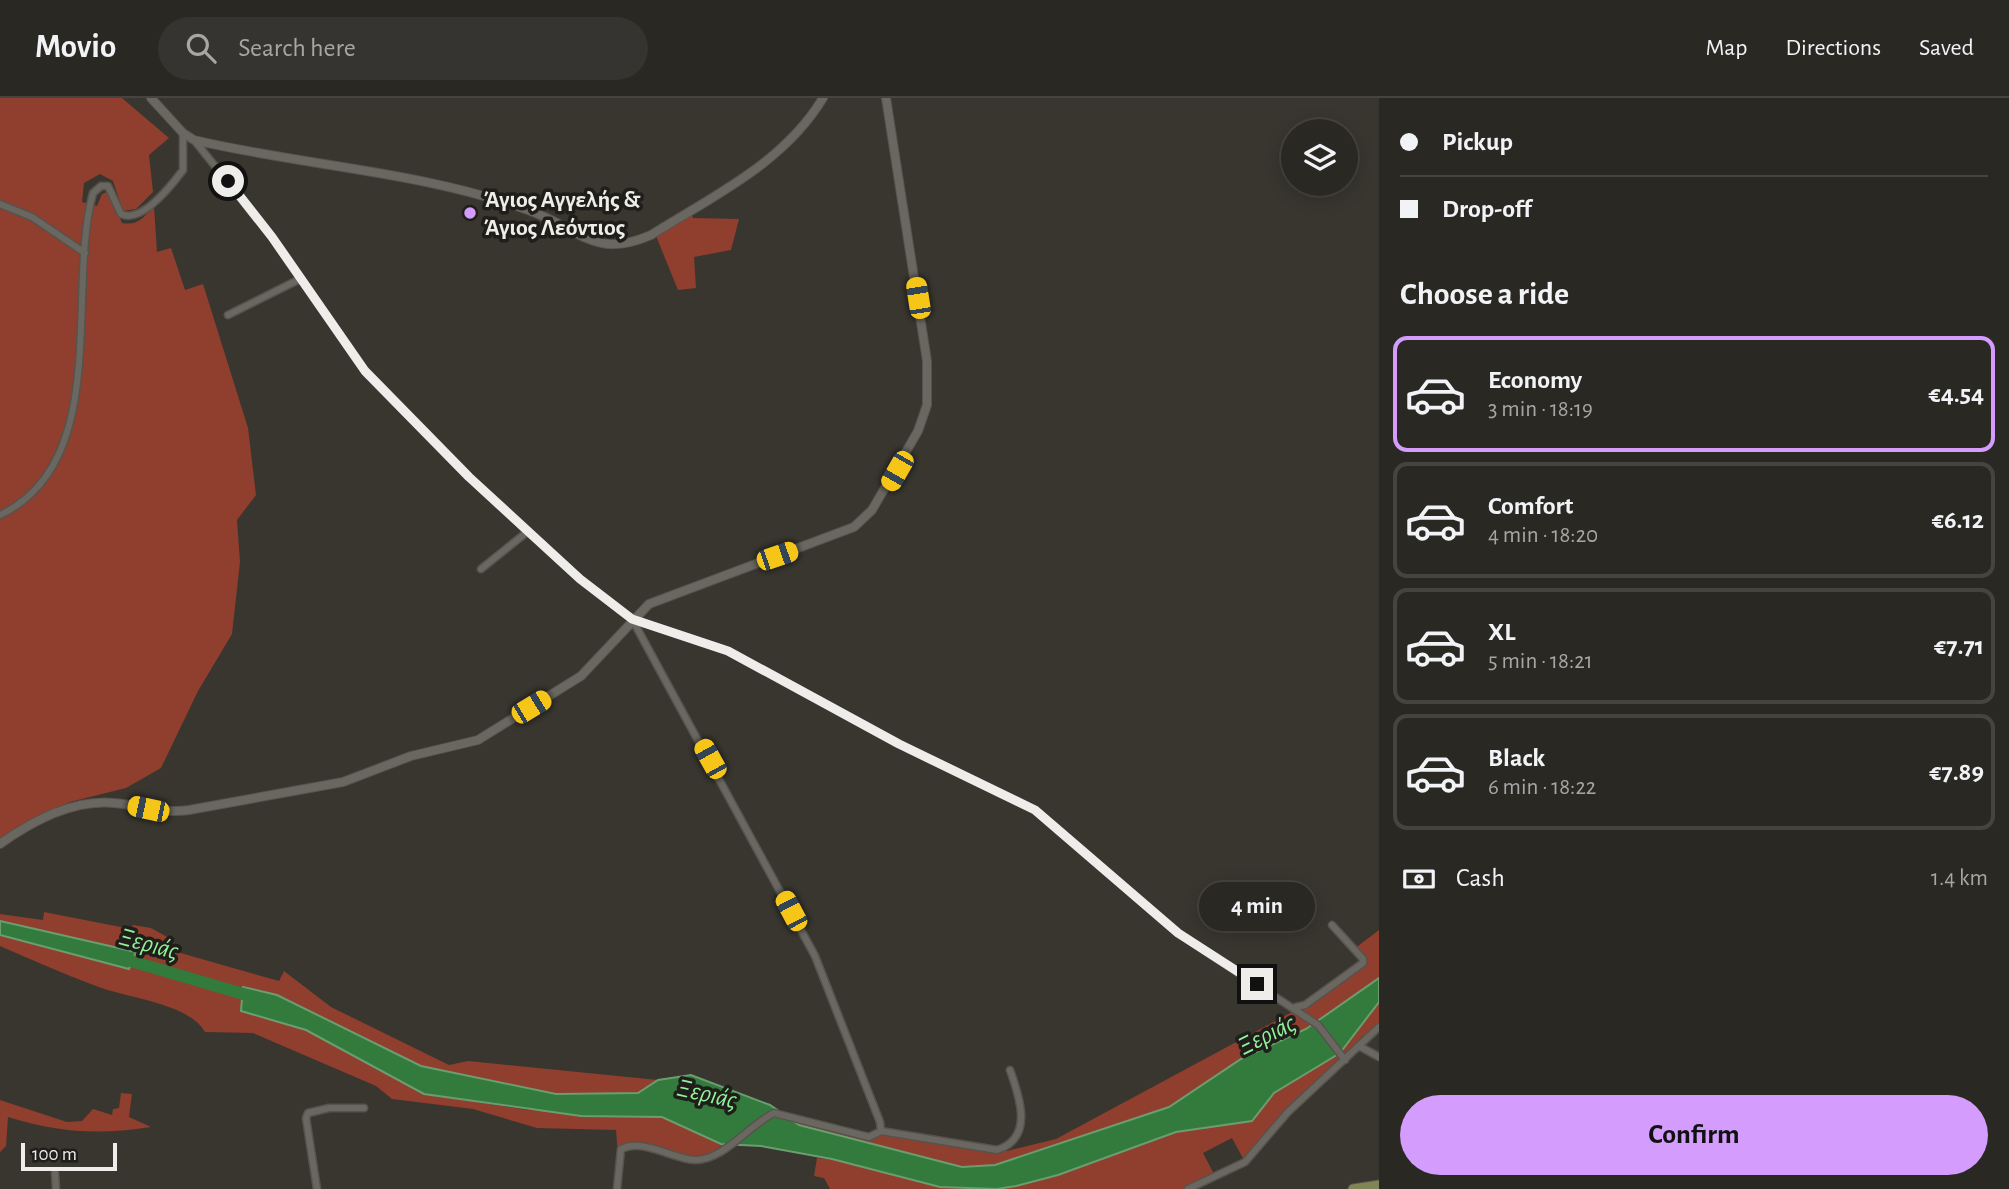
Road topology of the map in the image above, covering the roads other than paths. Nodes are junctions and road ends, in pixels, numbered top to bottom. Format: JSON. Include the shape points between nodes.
{"nodes":[{"id":1,"x":151,"y":98,"type":"edge"},
{"id":2,"x":822,"y":98,"type":"edge"},
{"id":3,"x":886,"y":98,"type":"edge"},
{"id":4,"x":183,"y":133,"type":"junction"},
{"id":5,"x":194,"y":140,"type":"junction"},
{"id":6,"x":0,"y":204,"type":"edge"},
{"id":7,"x":85,"y":253,"type":"junction"},
{"id":8,"x":300,"y":279,"type":"junction"},
{"id":9,"x":228,"y":315,"type":"dead end"},
{"id":10,"x":0,"y":515,"type":"edge"},
{"id":11,"x":527,"y":532,"type":"junction"},
{"id":12,"x":481,"y":569,"type":"dead end"},
{"id":13,"x":632,"y":619,"type":"junction"},
{"id":14,"x":0,"y":844,"type":"edge"},
{"id":15,"x":1332,"y":925,"type":"dead end"},
{"id":16,"x":1296,"y":1007,"type":"junction"},
{"id":17,"x":1379,"y":1027,"type":"edge"},
{"id":18,"x":1359,"y":1046,"type":"junction"},
{"id":19,"x":1379,"y":1057,"type":"edge"},
{"id":20,"x":1345,"y":1060,"type":"junction"},
{"id":21,"x":1010,"y":1070,"type":"dead end"},
{"id":22,"x":364,"y":1108,"type":"dead end"},
{"id":23,"x":881,"y":1131,"type":"junction"},
{"id":24,"x":55,"y":1173,"type":"dead end"},
{"id":25,"x":1379,"y":1185,"type":"edge"},
{"id":26,"x":56,"y":1189,"type":"edge"},
{"id":27,"x":317,"y":1189,"type":"edge"},
{"id":28,"x":617,"y":1189,"type":"edge"},
{"id":29,"x":1188,"y":1189,"type":"edge"},
{"id":30,"x":1353,"y":1189,"type":"edge"}],
"edges":[{"from":1,"to":4,"type":"street"},
{"from":2,"to":5,"type":"street","via":[[800,130],[764,164],[651,235],[614,246],[600,245],[532,211],[491,198]]},
{"from":3,"to":13,"type":"street","via":[[927,360],[927,405],[918,431],[878,502],[854,527],[656,600]]},
{"from":4,"to":5,"type":"street"},
{"from":4,"to":7,"type":"street","via":[[183,170],[139,214],[124,216],[108,186],[96,188]]},
{"from":5,"to":8,"type":"street"},
{"from":6,"to":7,"type":"street","via":[[32,217]]},
{"from":7,"to":10,"type":"street","via":[[76,381],[65,438],[33,492]]},
{"from":8,"to":9,"type":"street"},
{"from":8,"to":11,"type":"street","via":[[365,371]]},
{"from":11,"to":12,"type":"street"},
{"from":11,"to":13,"type":"street"},
{"from":13,"to":14,"type":"street","via":[[581,676],[478,740],[411,755],[343,782],[189,810],[161,811],[112,802],[82,805],[50,815]]},
{"from":13,"to":16,"type":"street","via":[[728,651],[899,744],[1035,810],[1178,933]]},
{"from":13,"to":23,"type":"street","via":[[815,956]]},
{"from":15,"to":16,"type":"street","via":[[1363,963]]},
{"from":16,"to":20,"type":"street","via":[[1324,1030]]},
{"from":17,"to":18,"type":"street"},
{"from":18,"to":19,"type":"street"},
{"from":18,"to":20,"type":"street"},
{"from":20,"to":29,"type":"street","via":[[1288,1112],[1245,1163]]},
{"from":21,"to":23,"type":"street","via":[[1023,1119],[1007,1146],[997,1150]]},
{"from":22,"to":27,"type":"street","via":[[308,1113]]},
{"from":23,"to":28,"type":"street","via":[[869,1137],[774,1113],[722,1150],[696,1160],[635,1146],[621,1149]]},
{"from":24,"to":26,"type":"street"},
{"from":25,"to":30,"type":"main road"}]}
